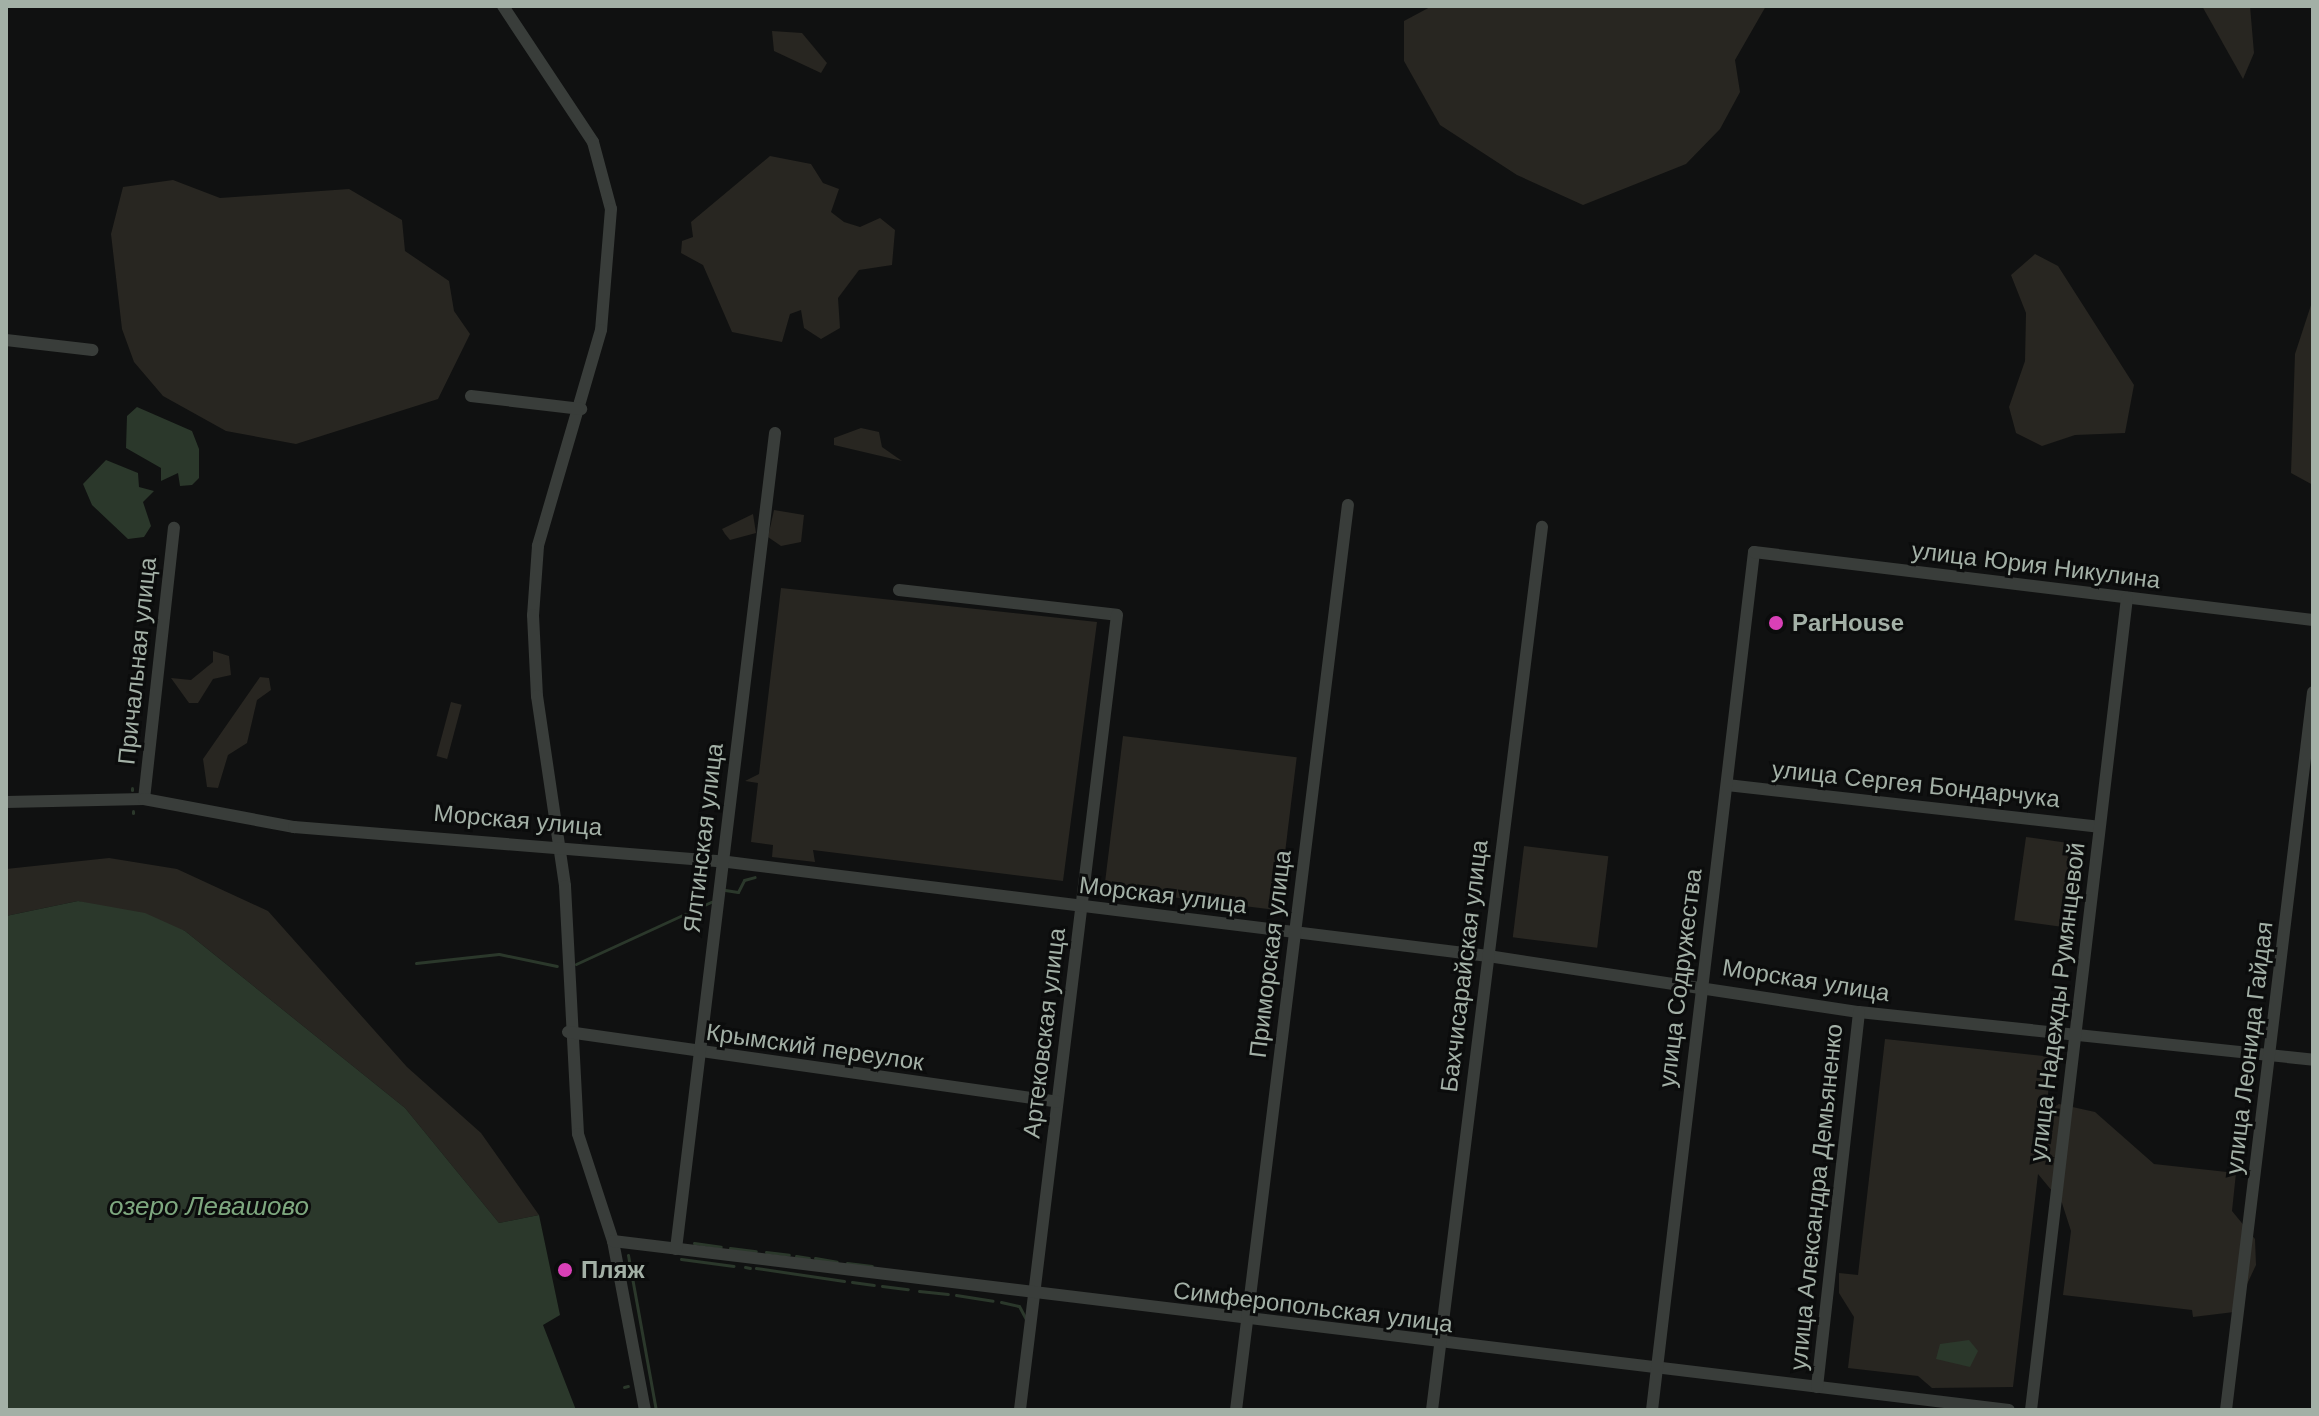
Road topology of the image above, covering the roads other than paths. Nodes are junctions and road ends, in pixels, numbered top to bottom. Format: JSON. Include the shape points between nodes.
{"nodes":[{"id":1,"x":503,"y":6,"type":"edge"},
{"id":2,"x":6,"y":340,"type":"edge"},
{"id":3,"x":92,"y":350,"type":"dead end"},
{"id":4,"x":471,"y":396,"type":"dead end"},
{"id":5,"x":581,"y":409,"type":"junction"},
{"id":6,"x":775,"y":433,"type":"dead end"},
{"id":7,"x":1348,"y":505,"type":"dead end"},
{"id":8,"x":1542,"y":527,"type":"dead end"},
{"id":9,"x":174,"y":528,"type":"dead end"},
{"id":10,"x":1754,"y":552,"type":"joint"},
{"id":11,"x":899,"y":590,"type":"dead end"},
{"id":12,"x":2127,"y":598,"type":"junction"},
{"id":13,"x":2313,"y":620,"type":"edge"},
{"id":14,"x":2313,"y":692,"type":"edge"},
{"id":15,"x":1727,"y":785,"type":"junction"},
{"id":16,"x":144,"y":799,"type":"junction"},
{"id":17,"x":6,"y":802,"type":"edge"},
{"id":18,"x":2099,"y":827,"type":"junction"},
{"id":19,"x":559,"y":845,"type":"junction"},
{"id":20,"x":720,"y":861,"type":"junction"},
{"id":21,"x":1082,"y":907,"type":"junction"},
{"id":22,"x":1294,"y":933,"type":"junction"},
{"id":23,"x":1488,"y":956,"type":"junction"},
{"id":24,"x":1701,"y":986,"type":"junction"},
{"id":25,"x":1859,"y":1012,"type":"junction"},
{"id":26,"x":568,"y":1032,"type":"junction"},
{"id":27,"x":2075,"y":1037,"type":"junction"},
{"id":28,"x":702,"y":1054,"type":"junction"},
{"id":29,"x":2270,"y":1055,"type":"junction"},
{"id":30,"x":2313,"y":1060,"type":"edge"},
{"id":31,"x":1057,"y":1102,"type":"junction"},
{"id":32,"x":613,"y":1241,"type":"junction"},
{"id":33,"x":676,"y":1249,"type":"junction"},
{"id":34,"x":1034,"y":1297,"type":"junction"},
{"id":35,"x":1247,"y":1323,"type":"junction"},
{"id":36,"x":1439,"y":1344,"type":"junction"},
{"id":37,"x":1657,"y":1370,"type":"junction"},
{"id":38,"x":1817,"y":1387,"type":"junction"},
{"id":39,"x":645,"y":1410,"type":"edge"},
{"id":40,"x":1020,"y":1410,"type":"edge"},
{"id":41,"x":1236,"y":1410,"type":"edge"},
{"id":42,"x":1432,"y":1410,"type":"edge"},
{"id":43,"x":1652,"y":1410,"type":"edge"},
{"id":44,"x":2009,"y":1410,"type":"edge"},
{"id":45,"x":2031,"y":1410,"type":"edge"},
{"id":46,"x":2226,"y":1410,"type":"edge"}],
"edges":[{"from":1,"to":5,"type":"street","via":[[565,91],[601,159],[611,209],[601,330]]},
{"from":2,"to":3,"type":"street"},
{"from":4,"to":5,"type":"street"},
{"from":5,"to":19,"type":"street","via":[[535,574],[537,696]]},
{"from":6,"to":20,"type":"street","name":"Ялтинская улица"},
{"from":7,"to":22,"type":"street","name":"Приморская улица"},
{"from":8,"to":23,"type":"street","name":"Бахчисарайская улица"},
{"from":9,"to":16,"type":"street","name":"Причальная улица"},
{"from":10,"to":12,"type":"street","name":"улица Юрия Никулина"},
{"from":10,"to":15,"type":"street","name":"улица Содружества"},
{"from":11,"to":21,"type":"street","name":"Артековская улица","via":[[1117,615]]},
{"from":12,"to":13,"type":"street","name":"улица Юрия Никулина"},
{"from":12,"to":18,"type":"street","name":"улица Надежды Румянцевой"},
{"from":14,"to":29,"type":"street","name":"улица Леонида Гайдая"},
{"from":15,"to":18,"type":"street","name":"улица Сергея Бондарчука"},
{"from":15,"to":24,"type":"street","name":"улица Содружества"},
{"from":16,"to":17,"type":"street","name":"Морская улица"},
{"from":16,"to":19,"type":"street","name":"Морская улица","via":[[294,827]]},
{"from":18,"to":27,"type":"street","name":"улица Надежды Румянцевой"},
{"from":19,"to":20,"type":"street","name":"Морская улица"},
{"from":19,"to":26,"type":"street"},
{"from":20,"to":21,"type":"street","name":"Морская улица"},
{"from":20,"to":28,"type":"street","name":"Ялтинская улица"},
{"from":21,"to":22,"type":"street","name":"Морская улица"},
{"from":21,"to":31,"type":"street","name":"Артековская улица"},
{"from":22,"to":23,"type":"street","name":"Морская улица"},
{"from":22,"to":35,"type":"street","name":"Приморская улица"},
{"from":23,"to":24,"type":"street","name":"Морская улица"},
{"from":23,"to":36,"type":"street","name":"Бахчисарайская улица"},
{"from":24,"to":25,"type":"street","name":"Морская улица"},
{"from":24,"to":37,"type":"street","name":"улица Содружества"},
{"from":25,"to":27,"type":"street","name":"Морская улица"},
{"from":25,"to":38,"type":"street","name":"улица Александра Демьяненко"},
{"from":26,"to":28,"type":"street","name":"Крымский переулок"},
{"from":26,"to":32,"type":"street","via":[[578,1134]]},
{"from":27,"to":29,"type":"street","name":"Морская улица"},
{"from":27,"to":45,"type":"street","name":"улица Надежды Румянцевой"},
{"from":28,"to":31,"type":"street","name":"Крымский переулок"},
{"from":28,"to":33,"type":"street","name":"Ялтинская улица"},
{"from":29,"to":30,"type":"street","name":"Морская улица"},
{"from":29,"to":46,"type":"street","name":"улица Леонида Гайдая"},
{"from":31,"to":34,"type":"street","name":"Артековская улица"},
{"from":32,"to":33,"type":"street","name":"Симферопольская улица"},
{"from":32,"to":39,"type":"street"},
{"from":33,"to":34,"type":"street","name":"Симферопольская улица"},
{"from":34,"to":35,"type":"street","name":"Симферопольская улица"},
{"from":34,"to":40,"type":"street","name":"Артековская улица"},
{"from":35,"to":36,"type":"street","name":"Симферопольская улица"},
{"from":35,"to":41,"type":"street","name":"Приморская улица"},
{"from":36,"to":37,"type":"street","name":"Симферопольская улица"},
{"from":36,"to":42,"type":"street","name":"Бахчисарайская улица"},
{"from":37,"to":38,"type":"street","name":"Симферопольская улица"},
{"from":37,"to":43,"type":"street","name":"улица Содружества"},
{"from":38,"to":44,"type":"street","name":"Симферопольская улица"}]}
